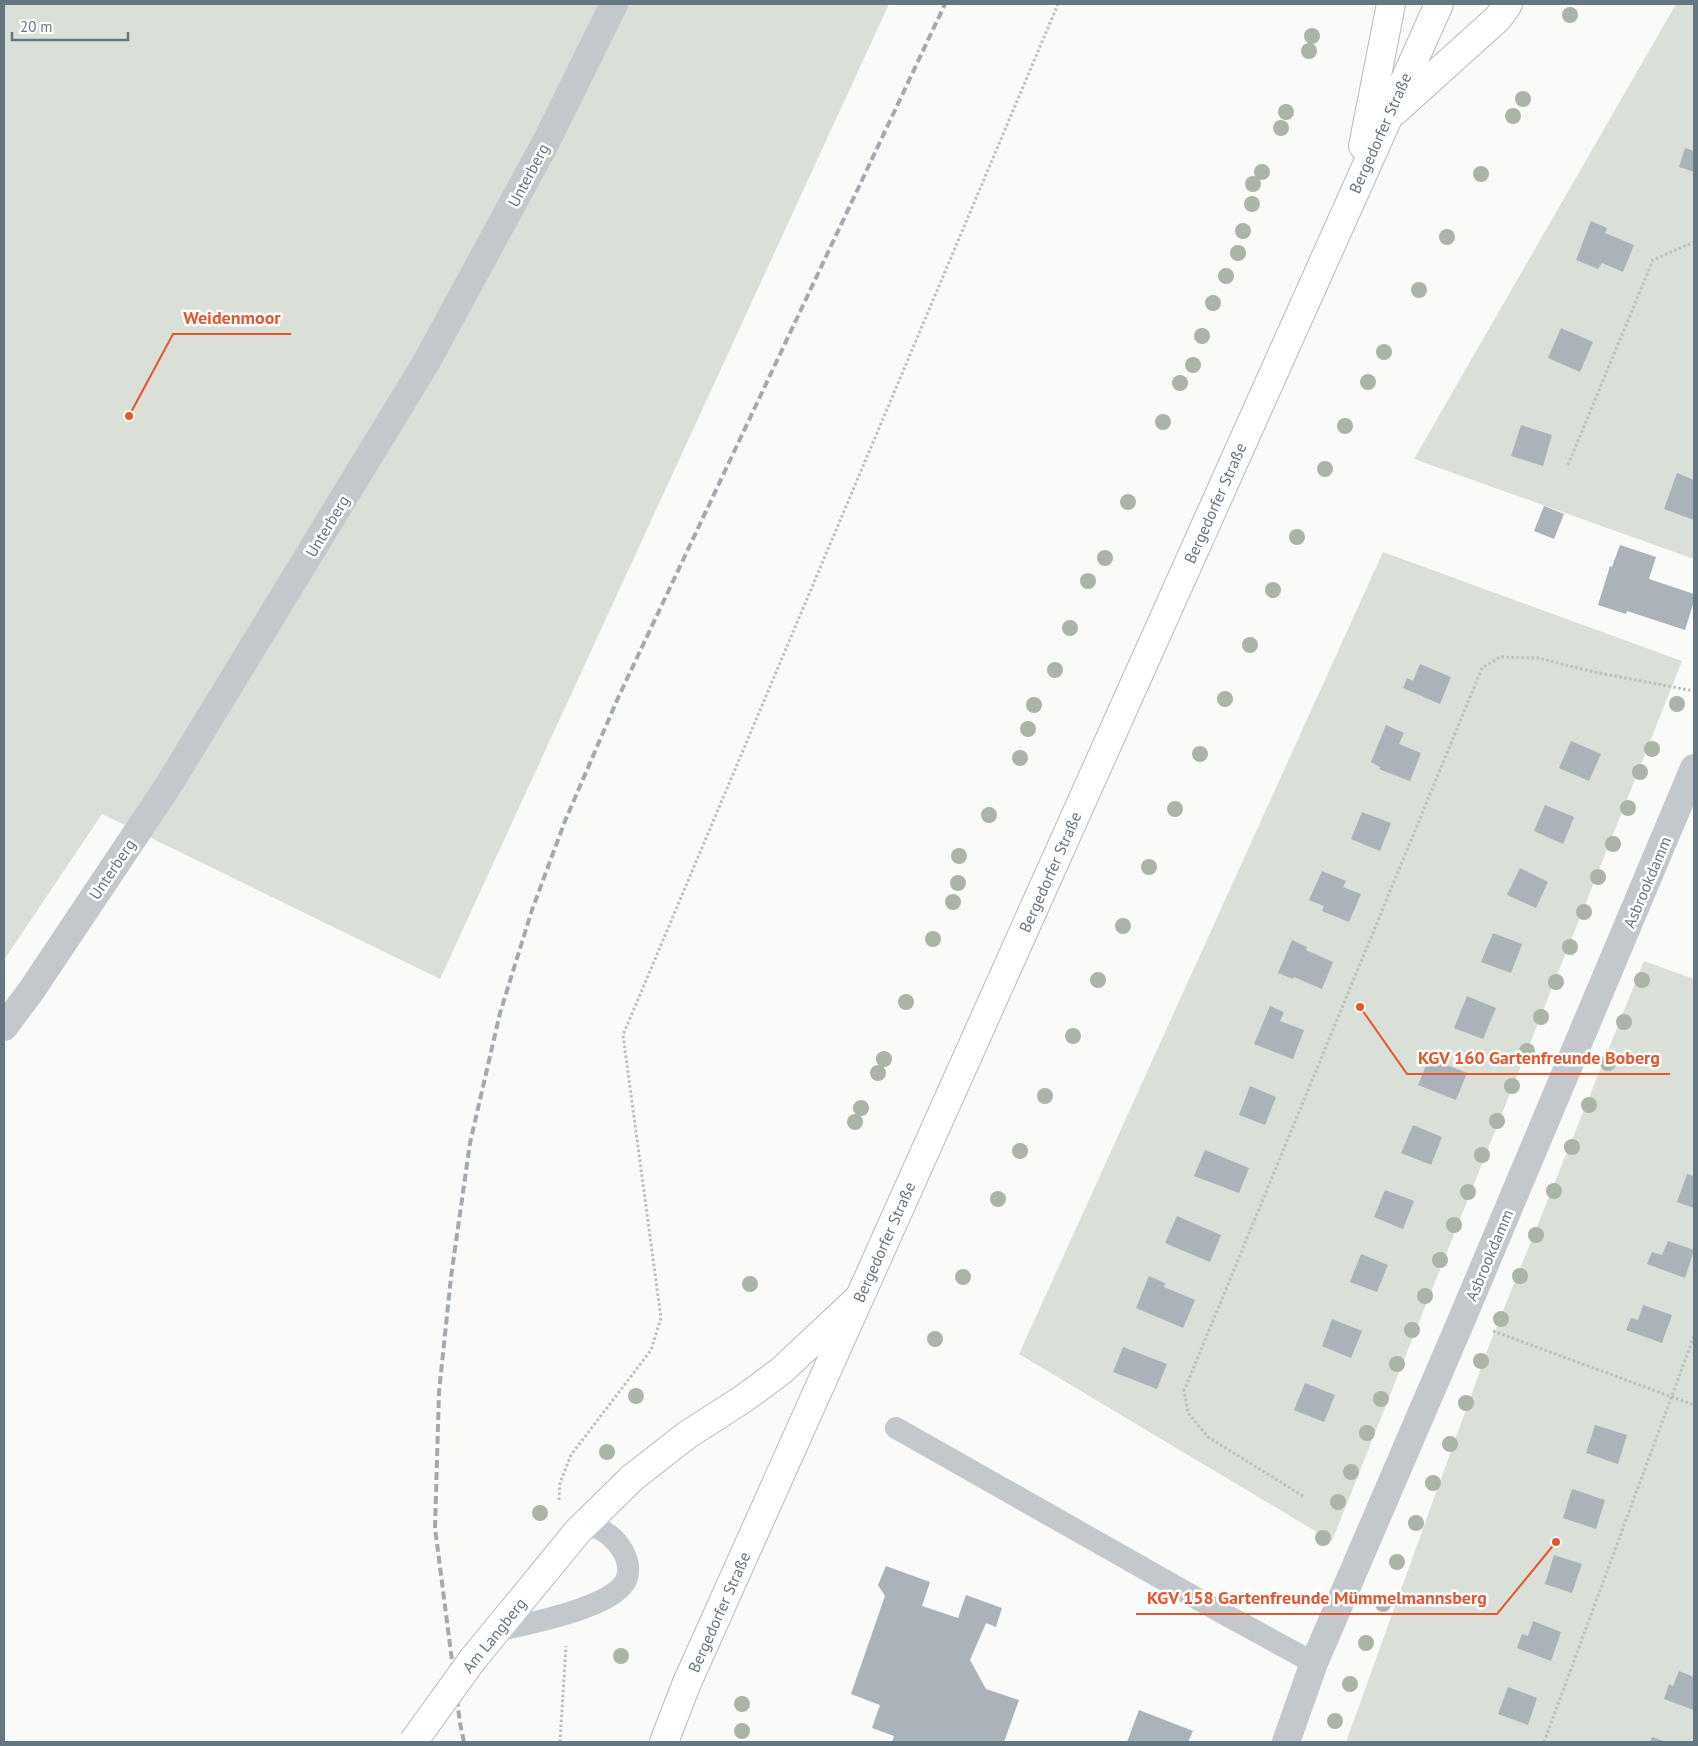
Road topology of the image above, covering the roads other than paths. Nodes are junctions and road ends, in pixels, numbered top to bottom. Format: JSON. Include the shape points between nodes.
{"nodes":[{"id":1,"x":614,"y":4,"type":"edge"},
{"id":2,"x":1390,"y":4,"type":"edge"},
{"id":3,"x":1438,"y":4,"type":"edge"},
{"id":4,"x":1508,"y":4,"type":"edge"},
{"id":5,"x":1387,"y":119,"type":"junction"},
{"id":6,"x":1354,"y":192,"type":"junction"},
{"id":7,"x":1694,"y":768,"type":"edge"},
{"id":8,"x":4,"y":1027,"type":"edge"},
{"id":9,"x":859,"y":1298,"type":"junction"},
{"id":10,"x":896,"y":1428,"type":"dead end"},
{"id":11,"x":578,"y":1531,"type":"junction"},
{"id":12,"x":497,"y":1631,"type":"junction"},
{"id":13,"x":1314,"y":1663,"type":"junction"},
{"id":14,"x":413,"y":1742,"type":"edge"},
{"id":15,"x":664,"y":1742,"type":"edge"},
{"id":16,"x":1286,"y":1742,"type":"edge"}],
"edges":[{"from":1,"to":8,"type":"street","name":"Unterberg","via":[[547,140],[427,361],[168,786]]},
{"from":2,"to":6,"type":"main road"},
{"from":3,"to":5,"type":"main road","name":"Bergedorfer Straße"},
{"from":4,"to":5,"type":"main road","via":[[1498,18]]},
{"from":5,"to":6,"type":"main road","name":"Bergedorfer Straße"},
{"from":6,"to":9,"type":"main road","name":"Bergedorfer Straße"},
{"from":7,"to":13,"type":"street","name":"Asbrookdamm"},
{"from":9,"to":11,"type":"main road","name":"Am Langberg","via":[[781,1371],[687,1435],[632,1478]]},
{"from":9,"to":15,"type":"main road","name":"Bergedorfer Straße","via":[[686,1685]]},
{"from":10,"to":13,"type":"lane"},
{"from":11,"to":12,"type":"main road","name":"Am Langberg"},
{"from":11,"to":12,"type":"lane","via":[[592,1527],[617,1541],[626,1555],[628,1572],[623,1585],[608,1597],[565,1614]]},
{"from":12,"to":14,"type":"main road","name":"Am Langberg","bridge":true},
{"from":13,"to":16,"type":"street","name":"Asbrookdamm"}]}
